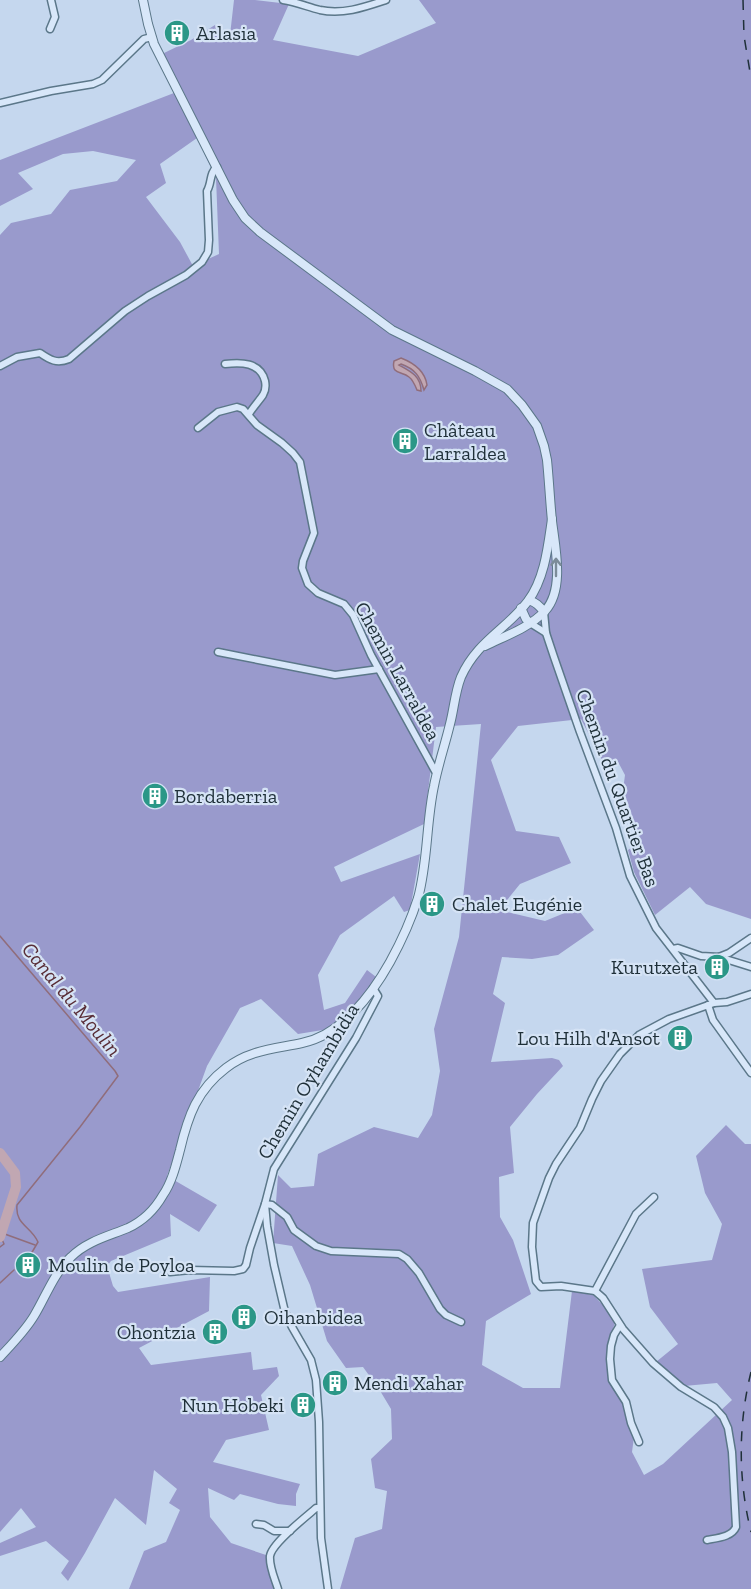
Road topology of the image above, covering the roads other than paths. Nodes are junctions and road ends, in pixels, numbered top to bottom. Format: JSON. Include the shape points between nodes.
{"nodes":[{"id":1,"x":51,"y":0,"type":"edge"},
{"id":2,"x":143,"y":0,"type":"edge"},
{"id":3,"x":283,"y":0,"type":"edge"},
{"id":4,"x":386,"y":0,"type":"edge"},
{"id":5,"x":50,"y":29,"type":"dead end"},
{"id":6,"x":152,"y":37,"type":"junction"},
{"id":7,"x":0,"y":103,"type":"edge"},
{"id":8,"x":217,"y":166,"type":"junction"},
{"id":9,"x":225,"y":364,"type":"dead end"},
{"id":10,"x":0,"y":366,"type":"edge"},
{"id":11,"x":249,"y":414,"type":"junction"},
{"id":12,"x":198,"y":428,"type":"dead end"},
{"id":13,"x":552,"y":519,"type":"junction"},
{"id":14,"x":529,"y":600,"type":"junction"},
{"id":15,"x":521,"y":608,"type":"junction"},
{"id":16,"x":544,"y":612,"type":"junction"},
{"id":17,"x":530,"y":623,"type":"junction"},
{"id":18,"x":546,"y":633,"type":"junction"},
{"id":19,"x":478,"y":649,"type":"junction"},
{"id":20,"x":218,"y":652,"type":"dead end"},
{"id":21,"x":379,"y":669,"type":"junction"},
{"id":22,"x":438,"y":771,"type":"junction"},
{"id":23,"x":751,"y":938,"type":"edge"},
{"id":24,"x":673,"y":949,"type":"junction"},
{"id":25,"x":719,"y":957,"type":"junction"},
{"id":26,"x":751,"y":967,"type":"edge"},
{"id":27,"x":373,"y":988,"type":"junction"},
{"id":28,"x":751,"y":994,"type":"edge"},
{"id":29,"x":711,"y":1004,"type":"junction"},
{"id":30,"x":751,"y":1072,"type":"edge"},
{"id":31,"x":654,"y":1197,"type":"dead end"},
{"id":32,"x":265,"y":1204,"type":"junction"},
{"id":33,"x":170,"y":1272,"type":"dead end"},
{"id":34,"x":595,"y":1291,"type":"junction"},
{"id":35,"x":461,"y":1322,"type":"dead end"},
{"id":36,"x":620,"y":1324,"type":"junction"},
{"id":37,"x":0,"y":1357,"type":"edge"},
{"id":38,"x":639,"y":1442,"type":"dead end"},
{"id":39,"x":320,"y":1508,"type":"junction"},
{"id":40,"x":256,"y":1524,"type":"dead end"},
{"id":41,"x":290,"y":1531,"type":"junction"},
{"id":42,"x":707,"y":1540,"type":"dead end"},
{"id":43,"x":278,"y":1589,"type":"edge"},
{"id":44,"x":328,"y":1589,"type":"edge"}],
"edges":[{"from":1,"to":5,"type":"street","via":[[55,17]]},
{"from":2,"to":6,"type":"street"},
{"from":3,"to":4,"type":"street","via":[[335,12]]},
{"from":6,"to":7,"type":"street","via":[[144,39],[93,84]]},
{"from":6,"to":8,"type":"street"},
{"from":8,"to":10,"type":"street","via":[[207,191],[209,240],[202,262],[125,311],[69,359],[52,361],[40,353],[16,357]]},
{"from":8,"to":13,"type":"street","via":[[233,200],[260,232],[392,330],[507,389],[537,426],[544,446]]},
{"from":9,"to":11,"type":"street","via":[[240,362],[261,370],[266,386]]},
{"from":11,"to":12,"type":"street","via":[[237,407],[227,409]]},
{"from":11,"to":21,"type":"street","name":"Chemin Larraldea","via":[[300,462],[314,533],[302,568],[308,584],[344,604]]},
{"from":13,"to":14,"type":"street","via":[[546,558]]},
{"from":16,"to":13,"type":"street","one_way":true,"via":[[556,586]]},
{"from":14,"to":15,"type":"street"},
{"from":14,"to":16,"type":"street"},
{"from":15,"to":17,"type":"street"},
{"from":15,"to":19,"type":"street"},
{"from":16,"to":17,"type":"street"},
{"from":16,"to":18,"type":"street","name":"Chemin du Quartier Bas"},
{"from":17,"to":18,"type":"street"},
{"from":17,"to":19,"type":"street"},
{"from":18,"to":24,"type":"street","name":"Chemin du Quartier Bas","via":[[630,876],[656,928]]},
{"from":19,"to":22,"type":"street","via":[[458,687]]},
{"from":20,"to":21,"type":"street","via":[[335,675]]},
{"from":21,"to":22,"type":"street","name":"Chemin Larraldea"},
{"from":22,"to":27,"type":"street","via":[[418,897],[405,932]]},
{"from":23,"to":25,"type":"street"},
{"from":24,"to":25,"type":"street"},
{"from":24,"to":29,"type":"street","name":"Chemin du Quartier Bas"},
{"from":25,"to":26,"type":"street"},
{"from":27,"to":32,"type":"street","name":"Chemin Oyhambidia","via":[[378,996],[274,1169]]},
{"from":27,"to":37,"type":"street","via":[[329,1033],[303,1043],[252,1053],[216,1075],[194,1104],[171,1179],[149,1214],[72,1256],[25,1330]]},
{"from":28,"to":29,"type":"street"},
{"from":29,"to":30,"type":"street","name":"Chemin du Quartier Bas","via":[[713,1020]]},
{"from":29,"to":34,"type":"street","via":[[669,1019],[628,1044],[601,1081],[580,1128],[549,1178],[532,1223],[536,1281],[541,1287]]},
{"from":31,"to":34,"type":"street","via":[[636,1214]]},
{"from":32,"to":33,"type":"street","via":[[243,1269]]},
{"from":32,"to":35,"type":"street","via":[[287,1217],[294,1230],[316,1246],[331,1251],[399,1254],[418,1273],[440,1309]]},
{"from":32,"to":39,"type":"street","name":"Chemin Oyhambidia","via":[[285,1312],[311,1360],[316,1380]]},
{"from":34,"to":36,"type":"street"},
{"from":36,"to":38,"type":"street","via":[[611,1346],[612,1380],[626,1402]]},
{"from":36,"to":42,"type":"street","via":[[653,1363],[681,1387],[714,1407],[728,1428],[736,1527],[729,1534]]},
{"from":39,"to":41,"type":"street"},
{"from":39,"to":44,"type":"street","name":"Chemin Oyhambidia"},
{"from":40,"to":41,"type":"street","via":[[279,1532]]},
{"from":41,"to":43,"type":"street","via":[[271,1552]]}]}
